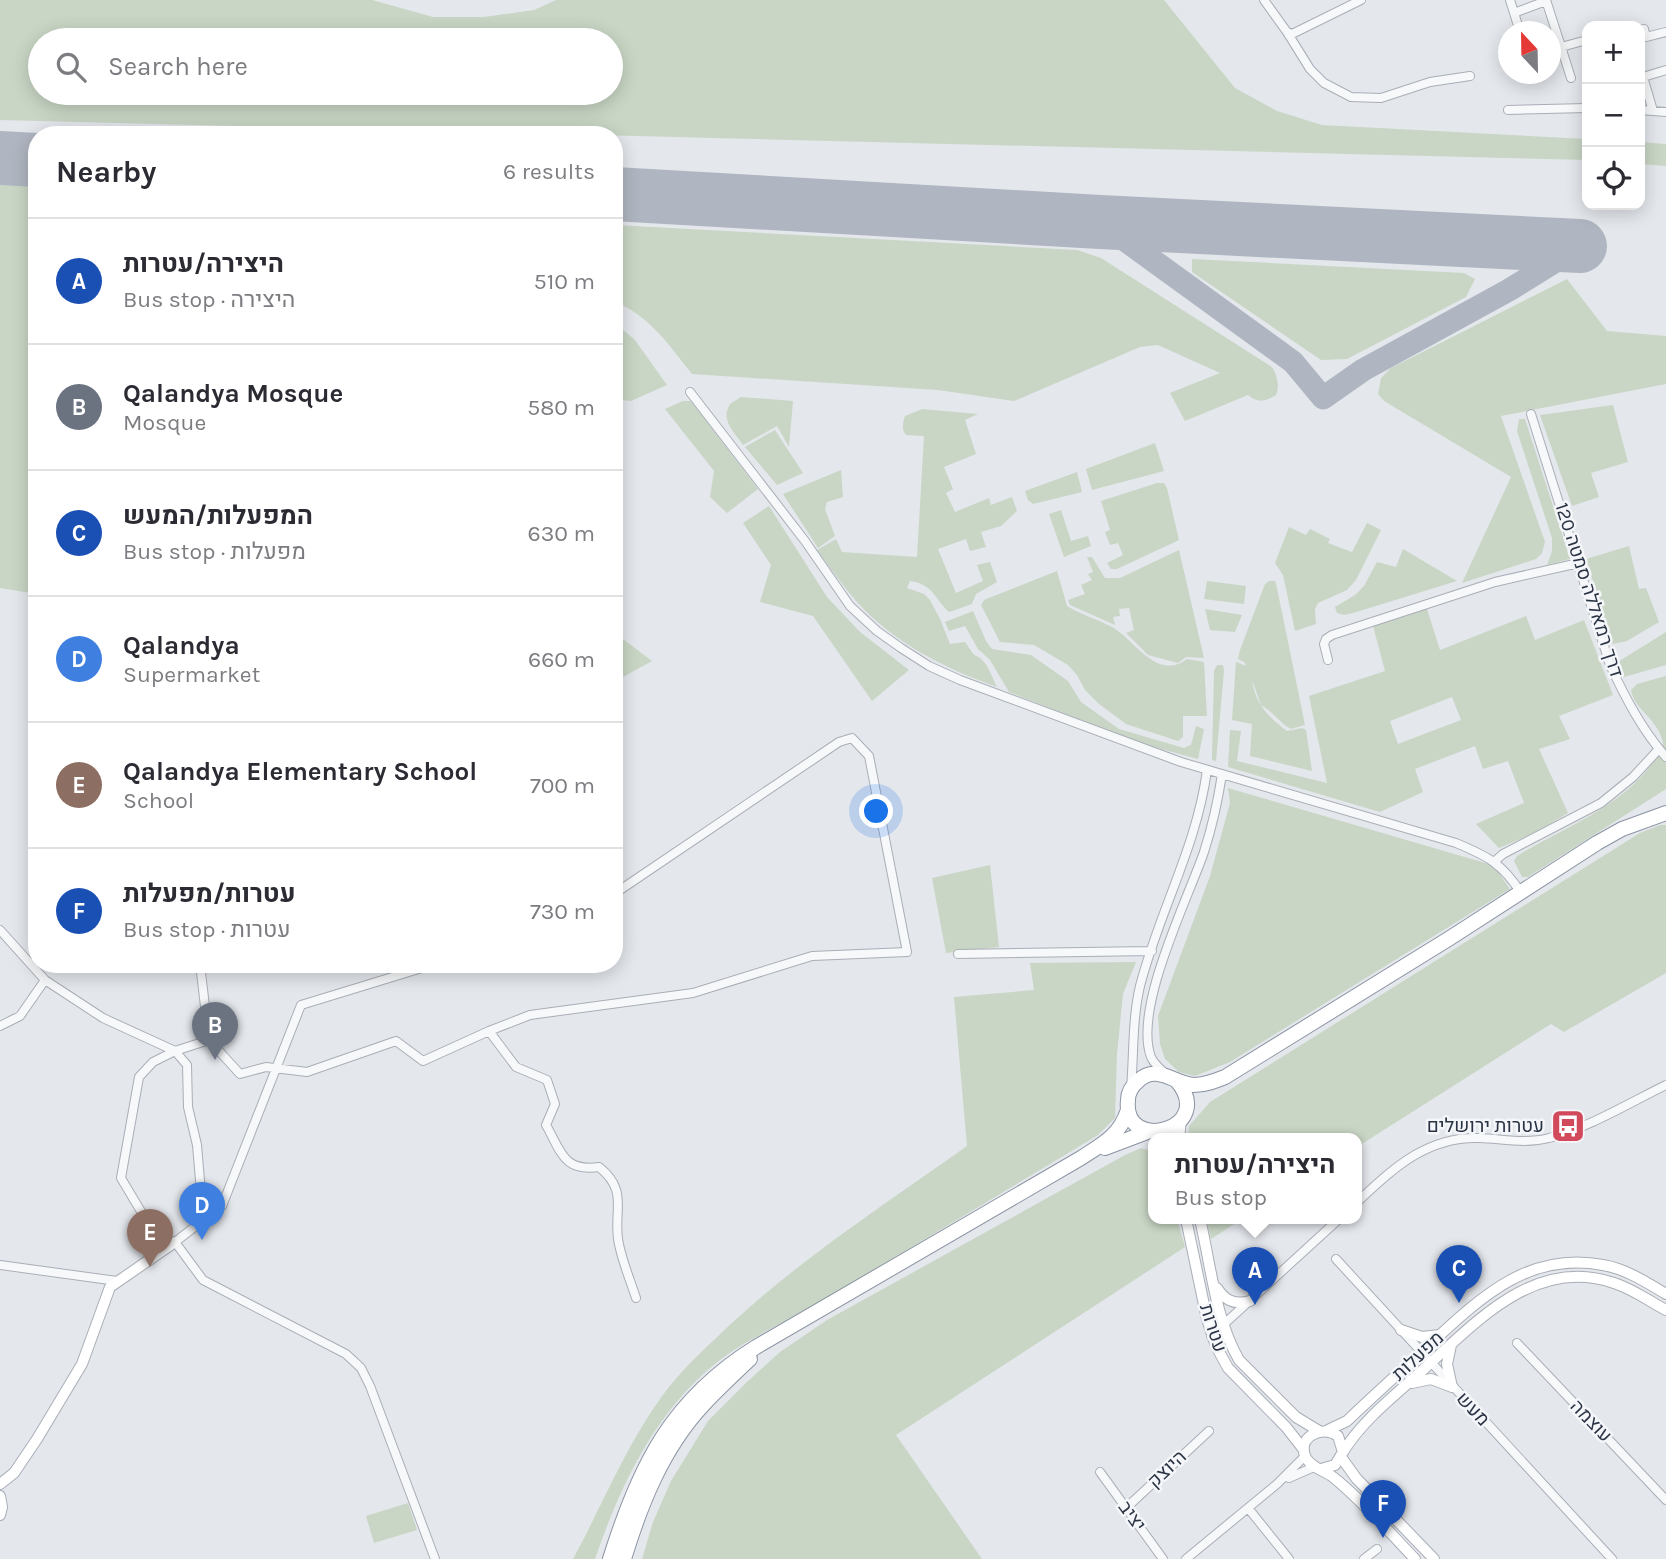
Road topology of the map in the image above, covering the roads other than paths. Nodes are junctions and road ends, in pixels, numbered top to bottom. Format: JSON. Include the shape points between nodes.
{"nodes":[{"id":1,"x":1264,"y":0,"type":"edge"},
{"id":2,"x":1362,"y":0,"type":"edge"},
{"id":3,"x":1510,"y":0,"type":"edge"},
{"id":4,"x":1546,"y":1,"type":"edge"},
{"id":5,"x":1514,"y":13,"type":"junction"},
{"id":6,"x":1517,"y":21,"type":"edge"},
{"id":7,"x":1553,"y":21,"type":"edge"},
{"id":8,"x":1287,"y":32,"type":"junction"},
{"id":9,"x":1666,"y":32,"type":"edge"},
{"id":10,"x":1645,"y":33,"type":"edge"},
{"id":11,"x":1582,"y":41,"type":"edge"},
{"id":12,"x":1561,"y":47,"type":"joint"},
{"id":13,"x":1666,"y":70,"type":"edge"},
{"id":14,"x":1470,"y":76,"type":"dead end"},
{"id":15,"x":1571,"y":78,"type":"dead end"},
{"id":16,"x":1582,"y":108,"type":"edge"},
{"id":17,"x":1508,"y":110,"type":"dead end"},
{"id":18,"x":1645,"y":110,"type":"edge"},
{"id":19,"x":1653,"y":111,"type":"junction"},
{"id":20,"x":1666,"y":112,"type":"edge"},
{"id":21,"x":690,"y":391,"type":"dead end"},
{"id":22,"x":1531,"y":414,"type":"dead end"},
{"id":23,"x":1579,"y":563,"type":"junction"},
{"id":24,"x":1328,"y":660,"type":"dead end"},
{"id":25,"x":1659,"y":749,"type":"junction"},
{"id":26,"x":1666,"y":757,"type":"edge"},
{"id":27,"x":1207,"y":770,"type":"junction"},
{"id":28,"x":1222,"y":774,"type":"junction"},
{"id":29,"x":1665,"y":814,"type":"edge"},
{"id":30,"x":1495,"y":861,"type":"junction"},
{"id":31,"x":623,"y":888,"type":"edge"},
{"id":32,"x":1521,"y":893,"type":"junction"},
{"id":33,"x":0,"y":930,"type":"edge"},
{"id":34,"x":1152,"y":951,"type":"junction"},
{"id":35,"x":958,"y":954,"type":"dead end"},
{"id":36,"x":28,"y":960,"type":"edge"},
{"id":37,"x":39,"y":973,"type":"edge"},
{"id":38,"x":201,"y":973,"type":"edge"},
{"id":39,"x":406,"y":973,"type":"edge"},
{"id":40,"x":45,"y":979,"type":"junction"},
{"id":41,"x":0,"y":1026,"type":"edge"},
{"id":42,"x":489,"y":1031,"type":"junction"},
{"id":43,"x":209,"y":1040,"type":"junction"},
{"id":44,"x":175,"y":1051,"type":"junction"},
{"id":45,"x":277,"y":1068,"type":"junction"},
{"id":46,"x":1238,"y":1070,"type":"junction"},
{"id":47,"x":1171,"y":1078,"type":"junction"},
{"id":48,"x":1666,"y":1085,"type":"edge"},
{"id":49,"x":1130,"y":1090,"type":"junction"},
{"id":50,"x":1128,"y":1110,"type":"junction"},
{"id":51,"x":1183,"y":1115,"type":"junction"},
{"id":52,"x":1153,"y":1133,"type":"edge"},
{"id":53,"x":1158,"y":1133,"type":"edge"},
{"id":54,"x":1180,"y":1133,"type":"edge"},
{"id":55,"x":1148,"y":1136,"type":"edge"},
{"id":56,"x":1082,"y":1158,"type":"junction"},
{"id":57,"x":1362,"y":1198,"type":"edge"},
{"id":58,"x":206,"y":1219,"type":"junction"},
{"id":59,"x":1187,"y":1224,"type":"edge"},
{"id":60,"x":1201,"y":1224,"type":"edge"},
{"id":61,"x":1334,"y":1224,"type":"edge"},
{"id":62,"x":172,"y":1244,"type":"junction"},
{"id":63,"x":1336,"y":1259,"type":"dead end"},
{"id":64,"x":0,"y":1265,"type":"edge"},
{"id":65,"x":117,"y":1281,"type":"junction"},
{"id":66,"x":1214,"y":1282,"type":"junction"},
{"id":67,"x":1666,"y":1294,"type":"edge"},
{"id":68,"x":636,"y":1298,"type":"dead end"},
{"id":69,"x":1250,"y":1301,"type":"junction"},
{"id":70,"x":1666,"y":1310,"type":"edge"},
{"id":71,"x":1223,"y":1325,"type":"junction"},
{"id":72,"x":790,"y":1328,"type":"junction"},
{"id":73,"x":1401,"y":1330,"type":"junction"},
{"id":74,"x":1440,"y":1335,"type":"junction"},
{"id":75,"x":1211,"y":1336,"type":"junction"},
{"id":76,"x":1517,"y":1343,"type":"dead end"},
{"id":77,"x":1451,"y":1345,"type":"junction"},
{"id":78,"x":1421,"y":1353,"type":"junction"},
{"id":79,"x":1431,"y":1363,"type":"junction"},
{"id":80,"x":1407,"y":1385,"type":"junction"},
{"id":81,"x":1452,"y":1387,"type":"junction"},
{"id":82,"x":1209,"y":1431,"type":"dead end"},
{"id":83,"x":1323,"y":1431,"type":"junction"},
{"id":84,"x":1305,"y":1453,"type":"junction"},
{"id":85,"x":1342,"y":1454,"type":"junction"},
{"id":86,"x":1318,"y":1468,"type":"junction"},
{"id":87,"x":1100,"y":1472,"type":"dead end"},
{"id":88,"x":0,"y":1484,"type":"edge"},
{"id":89,"x":1277,"y":1484,"type":"junction"},
{"id":90,"x":0,"y":1496,"type":"edge"},
{"id":91,"x":1666,"y":1500,"type":"edge"},
{"id":92,"x":1126,"y":1508,"type":"junction"},
{"id":93,"x":1248,"y":1508,"type":"junction"},
{"id":94,"x":0,"y":1515,"type":"edge"},
{"id":95,"x":1377,"y":1549,"type":"dead end"},
{"id":96,"x":435,"y":1559,"type":"edge"},
{"id":97,"x":610,"y":1559,"type":"edge"},
{"id":98,"x":624,"y":1559,"type":"edge"},
{"id":99,"x":1163,"y":1559,"type":"edge"},
{"id":100,"x":1185,"y":1559,"type":"edge"},
{"id":101,"x":1289,"y":1559,"type":"edge"},
{"id":102,"x":1364,"y":1559,"type":"edge"},
{"id":103,"x":1415,"y":1559,"type":"edge"},
{"id":104,"x":1434,"y":1559,"type":"edge"},
{"id":105,"x":1612,"y":1559,"type":"edge"}],
"edges":[{"from":1,"to":8,"type":"street"},
{"from":2,"to":8,"type":"street","via":[[1292,34]]},
{"from":3,"to":5,"type":"street"},
{"from":4,"to":5,"type":"street"},
{"from":4,"to":7,"type":"street"},
{"from":5,"to":6,"type":"street"},
{"from":8,"to":14,"type":"street","via":[[1310,69],[1324,83],[1351,97],[1381,99],[1430,82]]},
{"from":9,"to":10,"type":"street","via":[[1646,37]]},
{"from":11,"to":12,"type":"street"},
{"from":12,"to":15,"type":"street"},
{"from":13,"to":19,"type":"street","via":[[1643,77]]},
{"from":16,"to":17,"type":"street"},
{"from":18,"to":19,"type":"street"},
{"from":19,"to":20,"type":"street"},
{"from":21,"to":27,"type":"street","via":[[850,606],[877,631],[929,666],[960,680]]},
{"from":22,"to":23,"type":"street","name":"דרך רמאללה סמטה 120"},
{"from":23,"to":24,"type":"street","via":[[1495,582],[1332,635],[1324,644]]},
{"from":23,"to":25,"type":"street","name":"דרך רמאללה סמטה 120","via":[[1610,665]]},
{"from":25,"to":26,"type":"street","name":"דרך רמאללה סמטה 120"},
{"from":25,"to":30,"type":"street","via":[[1601,803]]},
{"from":27,"to":28,"type":"street"},
{"from":27,"to":34,"type":"street","via":[[1193,835]]},
{"from":28,"to":30,"type":"street","via":[[1456,843]]},
{"from":28,"to":47,"type":"street","via":[[1203,854],[1151,1005],[1148,1041],[1152,1061]]},
{"from":29,"to":32,"type":"highway","via":[[1610,835]]},
{"from":30,"to":32,"type":"street"},
{"from":31,"to":42,"type":"street","via":[[839,742],[852,738],[869,756],[907,952],[812,956],[693,993],[530,1016]]},
{"from":32,"to":46,"type":"highway"},
{"from":33,"to":36,"type":"street"},
{"from":34,"to":35,"type":"street"},
{"from":34,"to":49,"type":"street","via":[[1136,1003]]},
{"from":37,"to":40,"type":"street"},
{"from":38,"to":43,"type":"street"},
{"from":39,"to":45,"type":"street","via":[[301,1005]]},
{"from":40,"to":41,"type":"street","via":[[20,1016]]},
{"from":40,"to":44,"type":"street","via":[[103,1018]]},
{"from":42,"to":45,"type":"street","via":[[423,1061],[396,1041],[307,1072]]},
{"from":42,"to":68,"type":"street","via":[[516,1067],[547,1080],[555,1104],[546,1125],[569,1163],[582,1169],[598,1167],[619,1196],[618,1238]]},
{"from":43,"to":44,"type":"street"},
{"from":43,"to":45,"type":"street","via":[[240,1073]]},
{"from":44,"to":58,"type":"street","via":[[187,1065],[188,1107]]},
{"from":44,"to":62,"type":"street","via":[[153,1062],[139,1077],[121,1178],[158,1240]]},
{"from":45,"to":58,"type":"street","via":[[222,1206]]},
{"from":46,"to":47,"type":"highway","via":[[1202,1084]]},
{"from":46,"to":51,"type":"highway"},
{"from":47,"to":49,"type":"highway","via":[[1150,1074]]},
{"from":47,"to":51,"type":"highway","via":[[1185,1094]]},
{"from":48,"to":57,"type":"street","via":[[1547,1139],[1466,1138],[1428,1147],[1401,1163]]},
{"from":49,"to":50,"type":"highway"},
{"from":50,"to":52,"type":"highway","via":[[1136,1124]]},
{"from":50,"to":56,"type":"highway","via":[[1121,1129]]},
{"from":51,"to":53,"type":"highway","via":[[1170,1129]]},
{"from":51,"to":54,"type":"street"},
{"from":55,"to":56,"type":"highway"},
{"from":56,"to":72,"type":"highway"},
{"from":58,"to":62,"type":"street"},
{"from":59,"to":75,"type":"street","name":"עטרות"},
{"from":60,"to":66,"type":"street","name":"עטרות"},
{"from":61,"to":69,"type":"street"},
{"from":62,"to":65,"type":"street"},
{"from":62,"to":96,"type":"street","via":[[203,1280],[346,1354],[361,1368]]},
{"from":63,"to":73,"type":"street","name":"מעש"},
{"from":64,"to":65,"type":"street"},
{"from":65,"to":88,"type":"street","via":[[110,1287],[82,1364],[14,1473]]},
{"from":66,"to":69,"type":"street","via":[[1226,1299]]},
{"from":66,"to":71,"type":"street","name":"עטרות"},
{"from":67,"to":74,"type":"street","name":"מפעלות","via":[[1603,1265],[1554,1265],[1491,1290]]},
{"from":69,"to":71,"type":"street"},
{"from":70,"to":77,"type":"street","name":"מפעלות","via":[[1614,1282],[1557,1279],[1499,1302]]},
{"from":71,"to":75,"type":"street"},
{"from":71,"to":83,"type":"street","name":"עטרות","via":[[1239,1360],[1304,1424]]},
{"from":72,"to":97,"type":"highway","via":[[736,1360],[682,1409],[645,1465]]},
{"from":72,"to":98,"type":"highway","via":[[755,1353],[680,1433],[657,1471]]},
{"from":73,"to":74,"type":"street","via":[[1422,1337]]},
{"from":73,"to":78,"type":"street","name":"מעש"},
{"from":74,"to":78,"type":"street","name":"מפעלות"},
{"from":75,"to":84,"type":"street","name":"עטרות","via":[[1228,1368]]},
{"from":76,"to":91,"type":"street","name":"עוצמה"},
{"from":77,"to":79,"type":"street","name":"מפעלות"},
{"from":77,"to":81,"type":"street","via":[[1447,1364]]},
{"from":78,"to":79,"type":"street","name":"מעש"},
{"from":78,"to":83,"type":"street","name":"מפעלות","via":[[1347,1421]]},
{"from":79,"to":80,"type":"street","name":"מפעלות"},
{"from":79,"to":81,"type":"street","name":"מעש"},
{"from":80,"to":81,"type":"street","via":[[1431,1379]]},
{"from":80,"to":85,"type":"street","name":"מפעלות"},
{"from":81,"to":105,"type":"street","name":"מעש"},
{"from":82,"to":92,"type":"street","name":"היוצק"},
{"from":83,"to":84,"type":"street","via":[[1307,1440]]},
{"from":83,"to":85,"type":"street","via":[[1341,1440]]},
{"from":84,"to":86,"type":"street"},
{"from":84,"to":89,"type":"street"},
{"from":85,"to":86,"type":"street","via":[[1335,1465]]},
{"from":85,"to":104,"type":"street","via":[[1356,1478]]},
{"from":86,"to":89,"type":"street"},
{"from":86,"to":103,"type":"street","via":[[1339,1482]]},
{"from":87,"to":92,"type":"street","name":"יציב"},
{"from":89,"to":93,"type":"street"},
{"from":90,"to":94,"type":"street"},
{"from":92,"to":99,"type":"street","name":"יציב"},
{"from":93,"to":100,"type":"street"},
{"from":93,"to":101,"type":"street"},
{"from":95,"to":102,"type":"street"}]}
